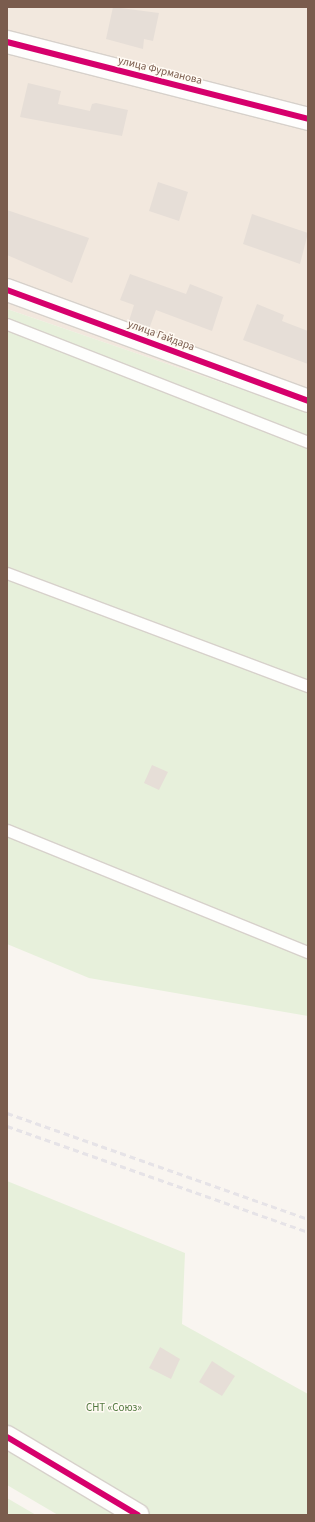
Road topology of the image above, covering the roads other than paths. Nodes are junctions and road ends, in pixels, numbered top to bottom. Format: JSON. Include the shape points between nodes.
{"nodes":[{"id":1,"x":7,"y":42,"type":"edge"},
{"id":2,"x":308,"y":119,"type":"edge"},
{"id":3,"x":7,"y":290,"type":"edge"},
{"id":4,"x":7,"y":324,"type":"edge"},
{"id":5,"x":308,"y":401,"type":"edge"},
{"id":6,"x":308,"y":442,"type":"edge"},
{"id":7,"x":7,"y":573,"type":"edge"},
{"id":8,"x":308,"y":686,"type":"edge"},
{"id":9,"x":7,"y":830,"type":"edge"},
{"id":10,"x":308,"y":952,"type":"edge"},
{"id":11,"x":7,"y":1437,"type":"edge"},
{"id":12,"x":138,"y":1515,"type":"edge"}],
"edges":[{"from":1,"to":2,"type":"street","name":"улица Фурманова"},
{"from":3,"to":5,"type":"street","name":"улица Гайдара"},
{"from":4,"to":6,"type":"lane"},
{"from":7,"to":8,"type":"lane"},
{"from":9,"to":10,"type":"lane"},
{"from":11,"to":12,"type":"street"}]}
